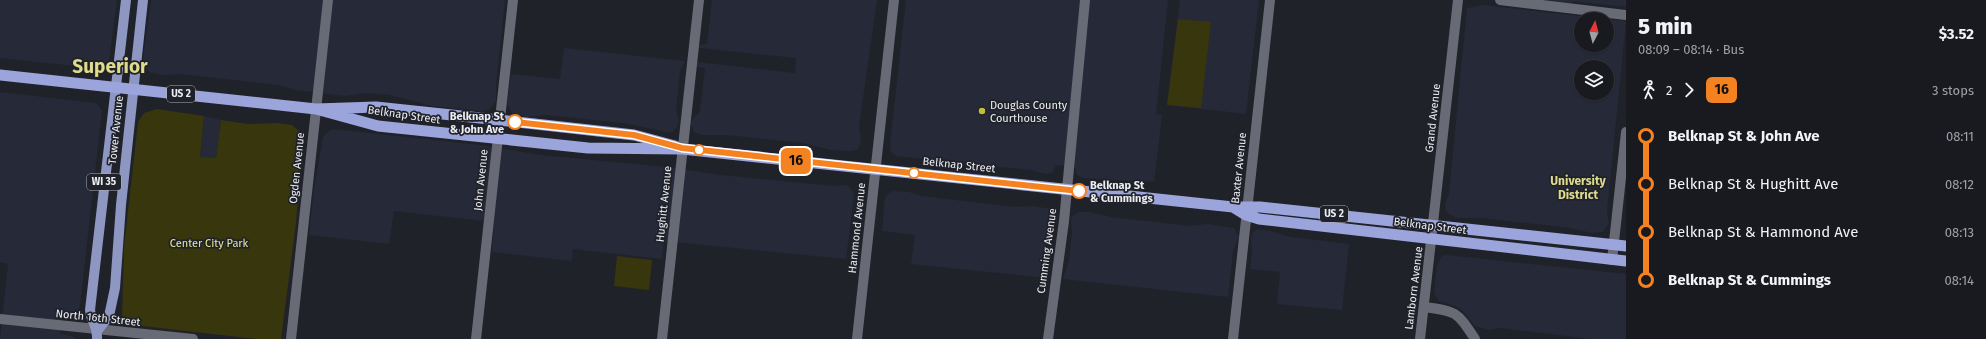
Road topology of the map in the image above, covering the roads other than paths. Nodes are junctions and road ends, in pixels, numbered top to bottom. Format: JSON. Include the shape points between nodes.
{"nodes":[{"id":1,"x":126,"y":0,"type":"edge"},
{"id":2,"x":143,"y":0,"type":"edge"},
{"id":3,"x":328,"y":0,"type":"edge"},
{"id":4,"x":513,"y":0,"type":"edge"},
{"id":5,"x":698,"y":0,"type":"edge"},
{"id":6,"x":894,"y":0,"type":"edge"},
{"id":7,"x":1085,"y":0,"type":"edge"},
{"id":8,"x":1270,"y":0,"type":"edge"},
{"id":9,"x":1458,"y":0,"type":"edge"},
{"id":10,"x":1500,"y":0,"type":"edge"},
{"id":11,"x":1626,"y":15,"type":"edge"},
{"id":12,"x":0,"y":75,"type":"edge"},
{"id":13,"x":116,"y":88,"type":"junction"},
{"id":14,"x":132,"y":89,"type":"junction"},
{"id":15,"x":316,"y":109,"type":"junction"},
{"id":16,"x":499,"y":120,"type":"junction"},
{"id":17,"x":1626,"y":132,"type":"edge"},
{"id":18,"x":497,"y":139,"type":"junction"},
{"id":19,"x":682,"y":148,"type":"junction"},
{"id":20,"x":876,"y":169,"type":"junction"},
{"id":21,"x":1067,"y":190,"type":"junction"},
{"id":22,"x":1246,"y":211,"type":"junction"},
{"id":23,"x":1434,"y":225,"type":"junction"},
{"id":24,"x":1432,"y":239,"type":"junction"},
{"id":25,"x":1614,"y":245,"type":"junction"},
{"id":26,"x":1626,"y":246,"type":"edge"},
{"id":27,"x":1612,"y":260,"type":"junction"},
{"id":28,"x":1626,"y":262,"type":"edge"},
{"id":29,"x":1424,"y":307,"type":"junction"},
{"id":30,"x":0,"y":319,"type":"edge"},
{"id":31,"x":97,"y":334,"type":"edge"},
{"id":32,"x":193,"y":339,"type":"edge"},
{"id":33,"x":291,"y":339,"type":"edge"},
{"id":34,"x":476,"y":339,"type":"edge"},
{"id":35,"x":662,"y":339,"type":"edge"},
{"id":36,"x":857,"y":339,"type":"edge"},
{"id":37,"x":1048,"y":339,"type":"edge"},
{"id":38,"x":1233,"y":339,"type":"edge"},
{"id":39,"x":1420,"y":339,"type":"edge"},
{"id":40,"x":1475,"y":339,"type":"edge"}],
"edges":[{"from":1,"to":13,"type":"main road","name":"Tower Avenue","number":"WI 35"},
{"from":2,"to":14,"type":"main road","name":"Tower Avenue","number":"WI 35"},
{"from":3,"to":15,"type":"street","name":"Ogden Avenue"},
{"from":4,"to":16,"type":"street","name":"John Avenue"},
{"from":5,"to":19,"type":"street","name":"Hughitt Avenue"},
{"from":6,"to":20,"type":"street","name":"Hammond Avenue"},
{"from":7,"to":21,"type":"street","name":"Cumming Avenue"},
{"from":8,"to":22,"type":"street","name":"Baxter Avenue"},
{"from":9,"to":23,"type":"street","name":"Grand Avenue"},
{"from":10,"to":11,"type":"street"},
{"from":12,"to":13,"type":"highway","name":"Belknap Street","number":"US 2"},
{"from":13,"to":14,"type":"highway","name":"Belknap Street","number":"US 2"},
{"from":13,"to":31,"type":"main road","name":"Tower Avenue","number":"WI 35","via":[[90,310]]},
{"from":14,"to":15,"type":"highway","name":"Belknap Street","number":"US 2"},
{"from":14,"to":31,"type":"main road","name":"Tower Avenue","number":"WI 35","via":[[115,288],[109,316]]},
{"from":15,"to":16,"type":"highway","name":"Belknap Street","number":"US 2","via":[[376,107]]},
{"from":15,"to":18,"type":"highway","name":"Belknap Street","number":"US 2","via":[[378,126]]},
{"from":15,"to":33,"type":"street","name":"Ogden Avenue"},
{"from":16,"to":18,"type":"street","name":"John Avenue"},
{"from":16,"to":19,"type":"highway","name":"Belknap Street","number":"US 2","via":[[634,135]]},
{"from":17,"to":25,"type":"street"},
{"from":18,"to":19,"type":"highway","name":"Belknap Street","number":"US 2","via":[[598,149]]},
{"from":18,"to":34,"type":"street","name":"John Avenue"},
{"from":19,"to":20,"type":"highway","name":"Belknap Street","number":"US 2"},
{"from":19,"to":35,"type":"street","name":"Hughitt Avenue"},
{"from":20,"to":21,"type":"highway","name":"Belknap Street","number":"US 2"},
{"from":20,"to":36,"type":"street","name":"Hammond Avenue"},
{"from":21,"to":22,"type":"highway","name":"Belknap Street","number":"US 2","via":[[1234,207]]},
{"from":21,"to":37,"type":"street","name":"Cumming Avenue"},
{"from":22,"to":23,"type":"highway","name":"Belknap Street","number":"US 2"},
{"from":22,"to":24,"type":"highway","name":"Belknap Street","number":"US 2","via":[[1259,219]]},
{"from":22,"to":38,"type":"street","name":"Baxter Avenue"},
{"from":23,"to":24,"type":"street","name":"Grand Avenue"},
{"from":23,"to":25,"type":"highway","name":"Belknap Street","number":"US 2"},
{"from":24,"to":27,"type":"highway","name":"Belknap Street","number":"US 2"},
{"from":24,"to":29,"type":"street","name":"Lamborn Avenue"},
{"from":25,"to":26,"type":"highway","name":"Belknap Street","number":"US 2"},
{"from":25,"to":27,"type":"street"},
{"from":27,"to":28,"type":"highway","name":"Belknap Street","number":"US 2"},
{"from":29,"to":39,"type":"street","name":"Lamborn Avenue"},
{"from":29,"to":40,"type":"street","via":[[1456,313]]},
{"from":30,"to":31,"type":"street","name":"North 16th Street"},
{"from":31,"to":32,"type":"street","name":"North 16th Street"}]}
